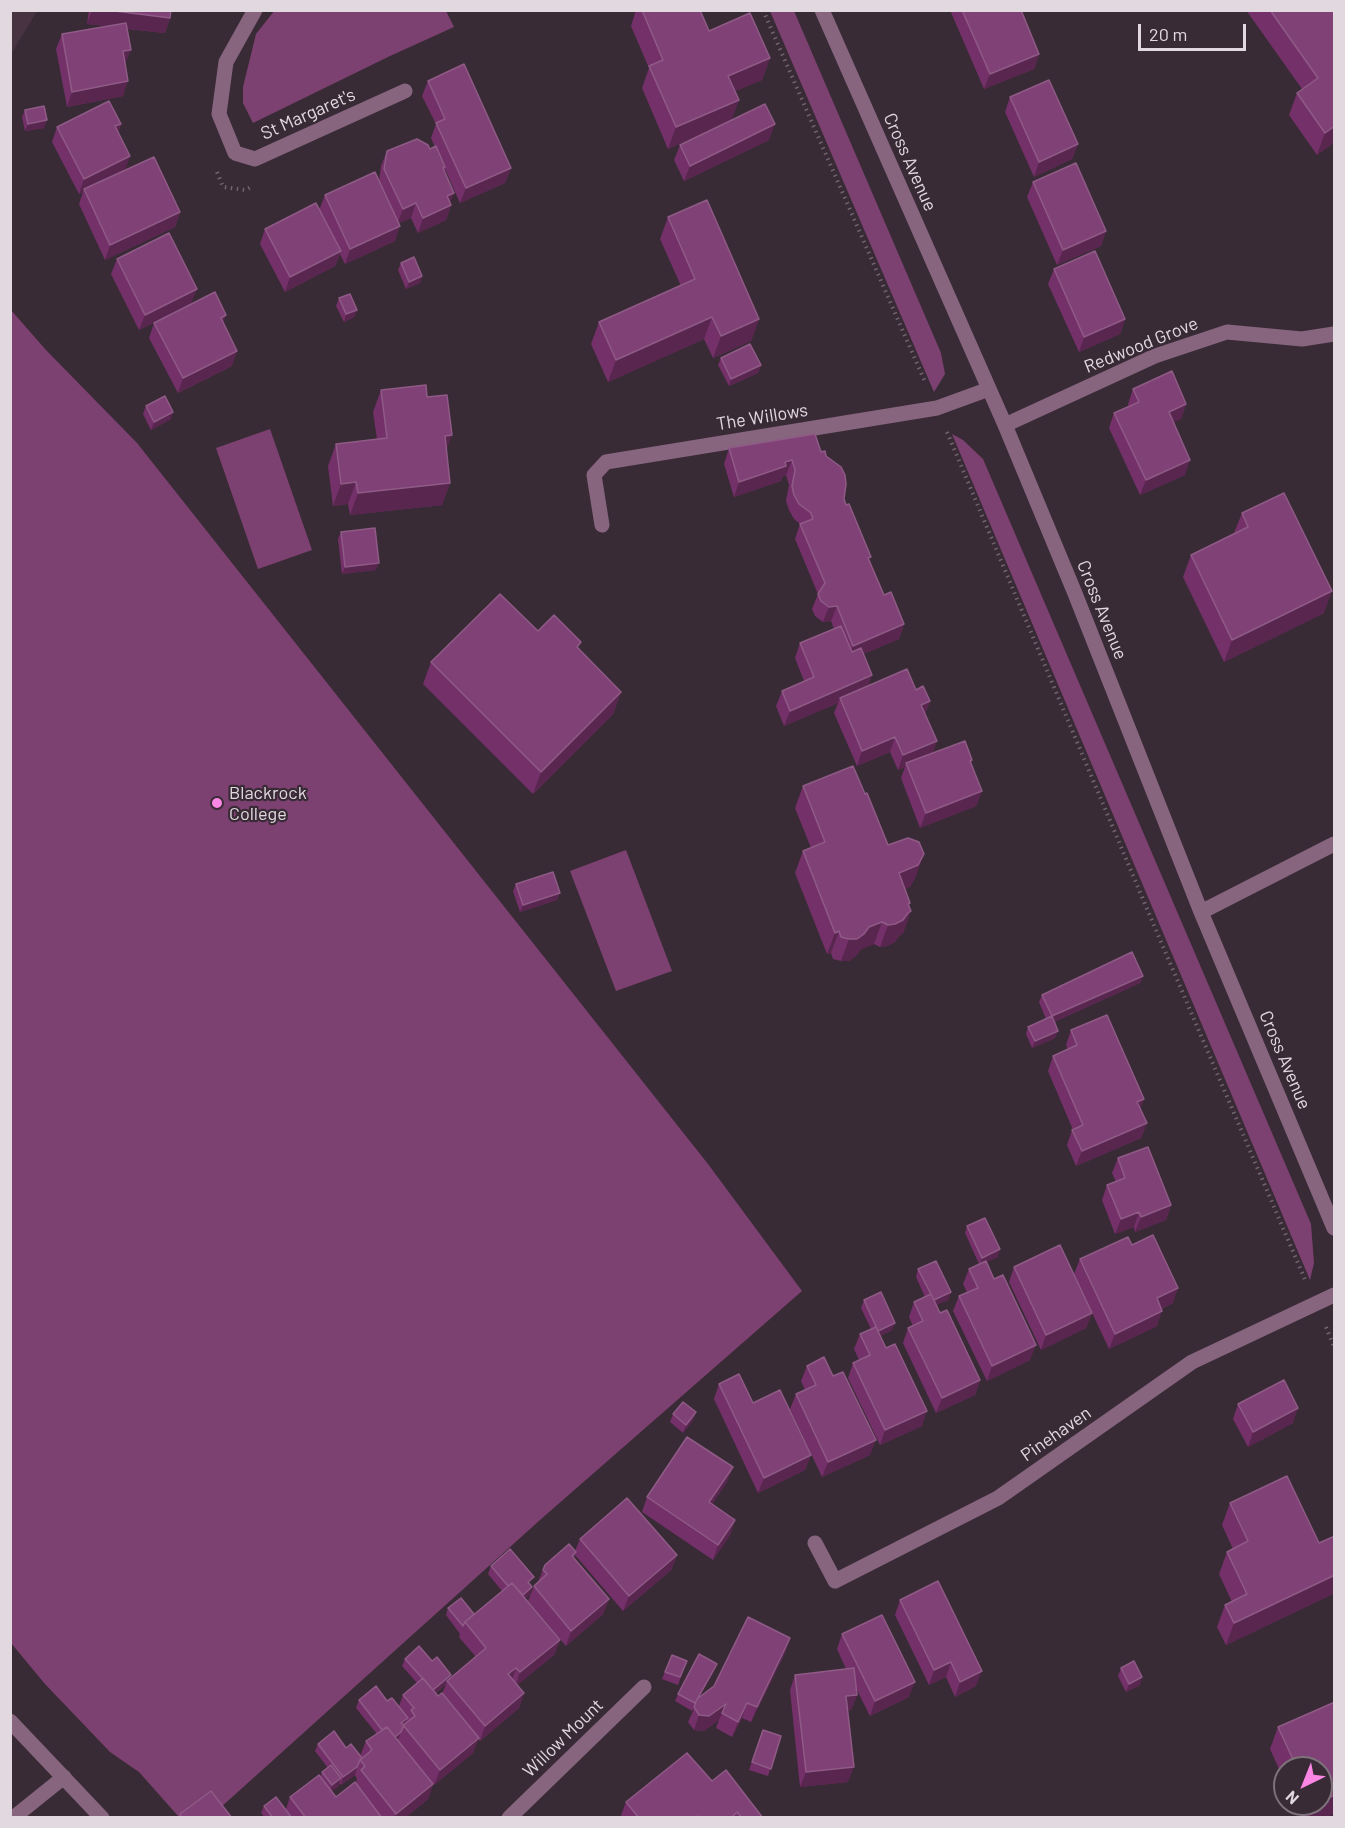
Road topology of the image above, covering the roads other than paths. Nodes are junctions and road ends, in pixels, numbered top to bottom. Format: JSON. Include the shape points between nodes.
{"nodes":[{"id":1,"x":255,"y":10,"type":"edge"},
{"id":2,"x":822,"y":10,"type":"edge"},
{"id":3,"x":405,"y":91,"type":"dead end"},
{"id":4,"x":1335,"y":334,"type":"edge"},
{"id":5,"x":989,"y":389,"type":"junction"},
{"id":6,"x":1005,"y":425,"type":"junction"},
{"id":7,"x":602,"y":525,"type":"dead end"},
{"id":8,"x":1335,"y":844,"type":"edge"},
{"id":9,"x":1201,"y":912,"type":"junction"},
{"id":10,"x":1335,"y":1228,"type":"edge"},
{"id":11,"x":1335,"y":1296,"type":"edge"},
{"id":12,"x":815,"y":1543,"type":"dead end"},
{"id":13,"x":644,"y":1687,"type":"dead end"},
{"id":14,"x":10,"y":1721,"type":"edge"},
{"id":15,"x":64,"y":1777,"type":"junction"},
{"id":16,"x":13,"y":1818,"type":"edge"},
{"id":17,"x":102,"y":1818,"type":"edge"},
{"id":18,"x":509,"y":1818,"type":"edge"}],
"edges":[{"from":1,"to":3,"type":"street","name":"St Margaret's","via":[[226,62],[219,114],[235,153],[255,159]]},
{"from":2,"to":5,"type":"street","name":"Cross Avenue"},
{"from":4,"to":6,"type":"street","name":"Redwood Grove","via":[[1302,339],[1227,332],[1155,356]]},
{"from":5,"to":6,"type":"street","name":"Cross Avenue"},
{"from":5,"to":7,"type":"street","name":"The Willows","via":[[937,408],[606,462],[594,475]]},
{"from":6,"to":9,"type":"street","name":"Cross Avenue"},
{"from":8,"to":9,"type":"street"},
{"from":9,"to":10,"type":"street","name":"Cross Avenue"},
{"from":11,"to":12,"type":"street","name":"Pinehaven","via":[[1192,1362],[998,1498],[835,1581]]},
{"from":13,"to":18,"type":"street","name":"Willow Mount"},
{"from":14,"to":15,"type":"street"},
{"from":15,"to":16,"type":"street"},
{"from":15,"to":17,"type":"street"}]}
